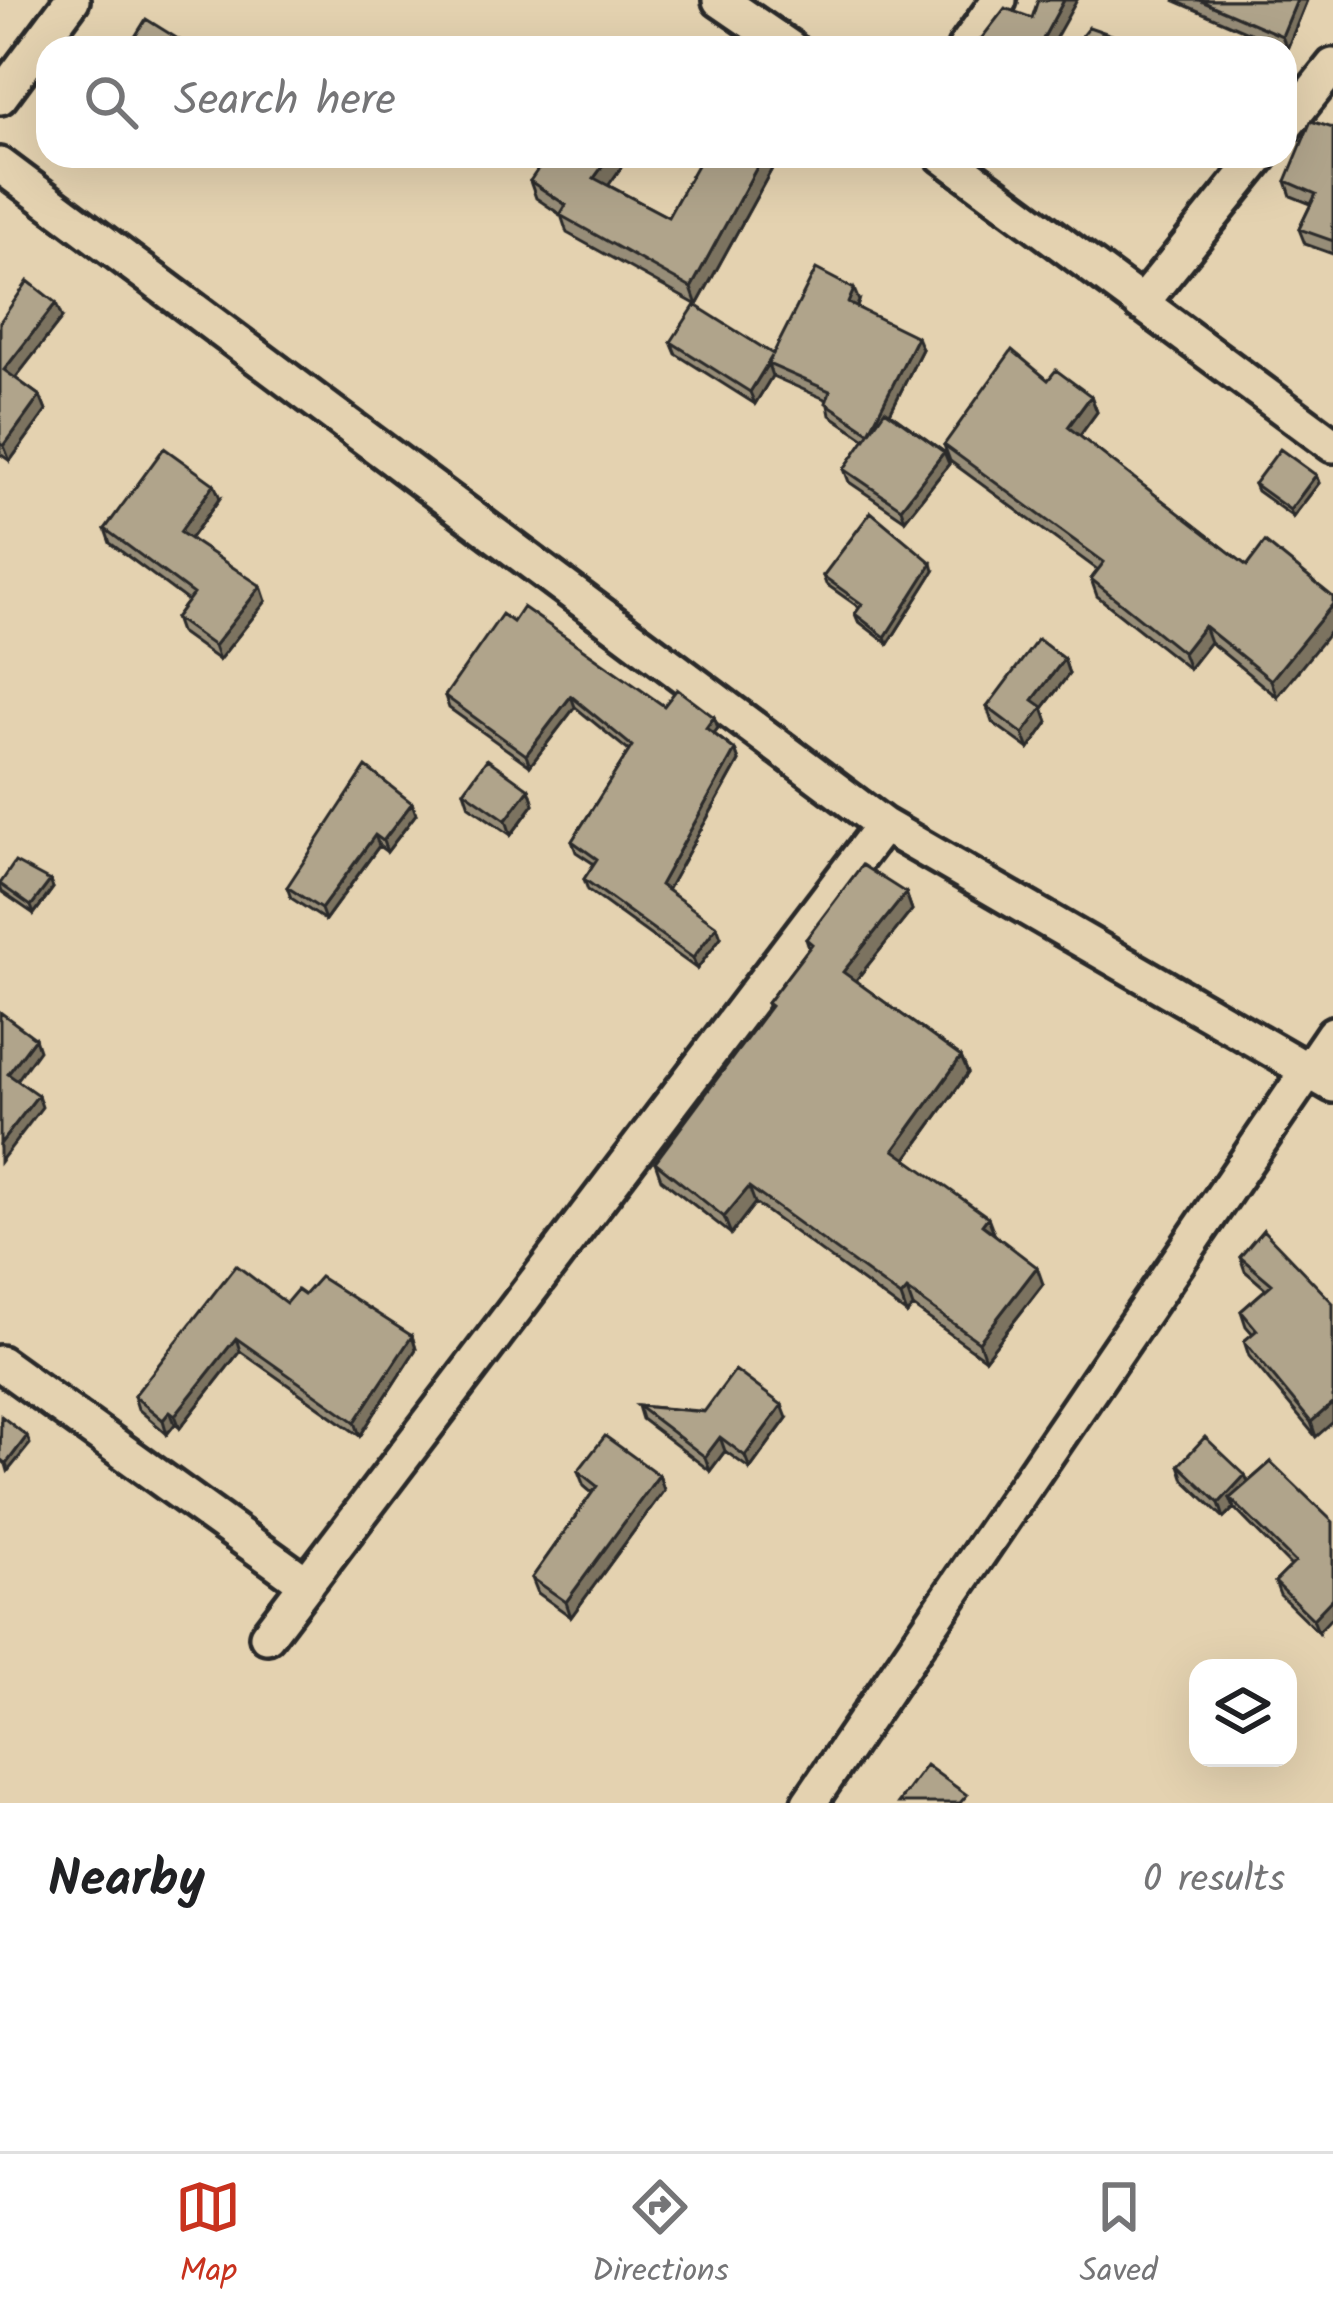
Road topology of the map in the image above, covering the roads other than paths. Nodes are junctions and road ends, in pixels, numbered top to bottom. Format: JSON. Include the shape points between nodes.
{"nodes":[{"id":1,"x":72,"y":0,"type":"edge"},
{"id":2,"x":720,"y":0,"type":"edge"},
{"id":3,"x":1000,"y":0,"type":"edge"},
{"id":4,"x":46,"y":36,"type":"edge"},
{"id":5,"x":772,"y":36,"type":"edge"},
{"id":6,"x":973,"y":36,"type":"edge"},
{"id":7,"x":36,"y":49,"type":"edge"},
{"id":8,"x":1333,"y":67,"type":"edge"},
{"id":9,"x":0,"y":98,"type":"edge"},
{"id":10,"x":1297,"y":111,"type":"edge"},
{"id":11,"x":0,"y":165,"type":"edge"},
{"id":12,"x":959,"y":168,"type":"edge"},
{"id":13,"x":1251,"y":168,"type":"edge"},
{"id":14,"x":1141,"y":304,"type":"junction"},
{"id":15,"x":1333,"y":445,"type":"edge"},
{"id":16,"x":883,"y":826,"type":"junction"},
{"id":17,"x":1333,"y":1034,"type":"edge"},
{"id":18,"x":1322,"y":1077,"type":"edge"},
{"id":19,"x":0,"y":1363,"type":"edge"},
{"id":20,"x":307,"y":1584,"type":"junction"},
{"id":21,"x":267,"y":1636,"type":"dead end"},
{"id":22,"x":809,"y":1803,"type":"edge"}],
"edges":[{"from":1,"to":4,"type":"street"},
{"from":2,"to":5,"type":"street"},
{"from":3,"to":6,"type":"street"},
{"from":7,"to":9,"type":"street"},
{"from":8,"to":10,"type":"street"},
{"from":11,"to":16,"type":"street"},
{"from":12,"to":14,"type":"street"},
{"from":13,"to":14,"type":"street"},
{"from":14,"to":15,"type":"street"},
{"from":16,"to":18,"type":"street"},
{"from":16,"to":20,"type":"street"},
{"from":17,"to":18,"type":"street"},
{"from":18,"to":22,"type":"street"},
{"from":19,"to":20,"type":"street"},
{"from":20,"to":21,"type":"street"}]}
